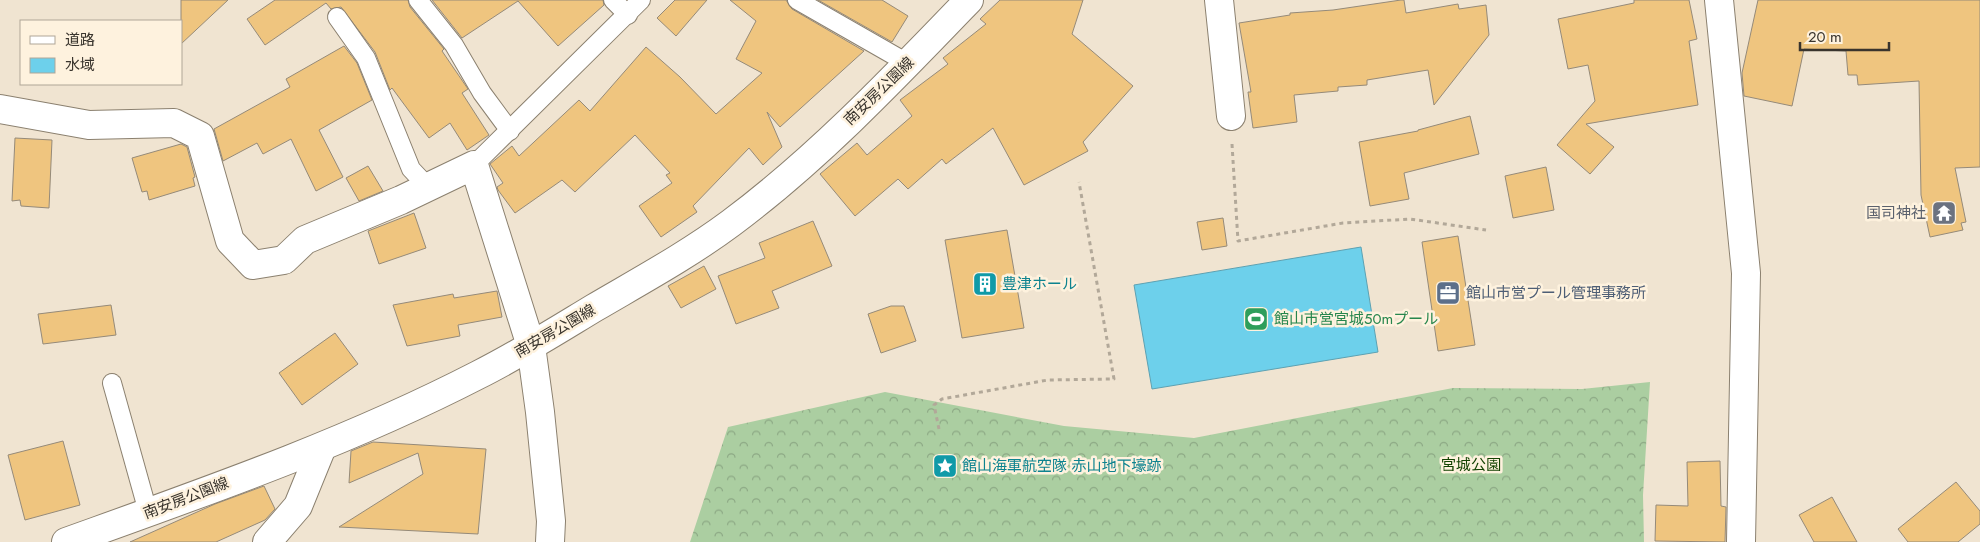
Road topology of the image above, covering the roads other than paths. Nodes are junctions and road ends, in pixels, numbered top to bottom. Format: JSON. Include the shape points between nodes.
{"nodes":[{"id":1,"x":418,"y":0,"type":"edge"},
{"id":2,"x":613,"y":0,"type":"edge"},
{"id":3,"x":641,"y":0,"type":"edge"},
{"id":4,"x":796,"y":0,"type":"edge"},
{"id":5,"x":969,"y":0,"type":"edge"},
{"id":6,"x":1219,"y":0,"type":"edge"},
{"id":7,"x":1719,"y":0,"type":"edge"},
{"id":8,"x":628,"y":15,"type":"junction"},
{"id":9,"x":337,"y":17,"type":"dead end"},
{"id":10,"x":908,"y":64,"type":"junction"},
{"id":11,"x":0,"y":109,"type":"edge"},
{"id":12,"x":1231,"y":116,"type":"road end"},
{"id":13,"x":510,"y":130,"type":"junction"},
{"id":14,"x":474,"y":165,"type":"junction"},
{"id":15,"x":428,"y":187,"type":"junction"},
{"id":16,"x":531,"y":346,"type":"junction"},
{"id":17,"x":112,"y":383,"type":"dead end"},
{"id":18,"x":322,"y":447,"type":"junction"},
{"id":19,"x":148,"y":512,"type":"junction"},
{"id":20,"x":69,"y":542,"type":"edge"},
{"id":21,"x":267,"y":542,"type":"edge"},
{"id":22,"x":550,"y":542,"type":"edge"},
{"id":23,"x":1741,"y":542,"type":"edge"}],
"edges":[{"from":1,"to":13,"type":"lane","via":[[454,45],[482,93]]},
{"from":2,"to":8,"type":"lane"},
{"from":3,"to":8,"type":"lane"},
{"from":4,"to":10,"type":"lane"},
{"from":5,"to":10,"type":"street","name":"南安房公園線"},
{"from":6,"to":12,"type":"street"},
{"from":7,"to":23,"type":"street","via":[[1746,273]]},
{"from":8,"to":13,"type":"lane"},
{"from":9,"to":15,"type":"lane","via":[[366,58],[411,169]]},
{"from":10,"to":16,"type":"street","name":"南安房公園線","via":[[787,177],[730,224]]},
{"from":11,"to":15,"type":"street","via":[[89,125],[174,123],[200,136],[230,241],[253,265],[284,260],[305,240]]},
{"from":13,"to":14,"type":"lane"},
{"from":14,"to":15,"type":"street"},
{"from":14,"to":16,"type":"street"},
{"from":16,"to":18,"type":"street","name":"南安房公園線","via":[[471,379]]},
{"from":16,"to":22,"type":"street","via":[[551,521]]},
{"from":17,"to":19,"type":"lane"},
{"from":18,"to":19,"type":"street","name":"南安房公園線"},
{"from":18,"to":21,"type":"street","via":[[298,506]]},
{"from":19,"to":20,"type":"street","name":"南安房公園線"}]}
